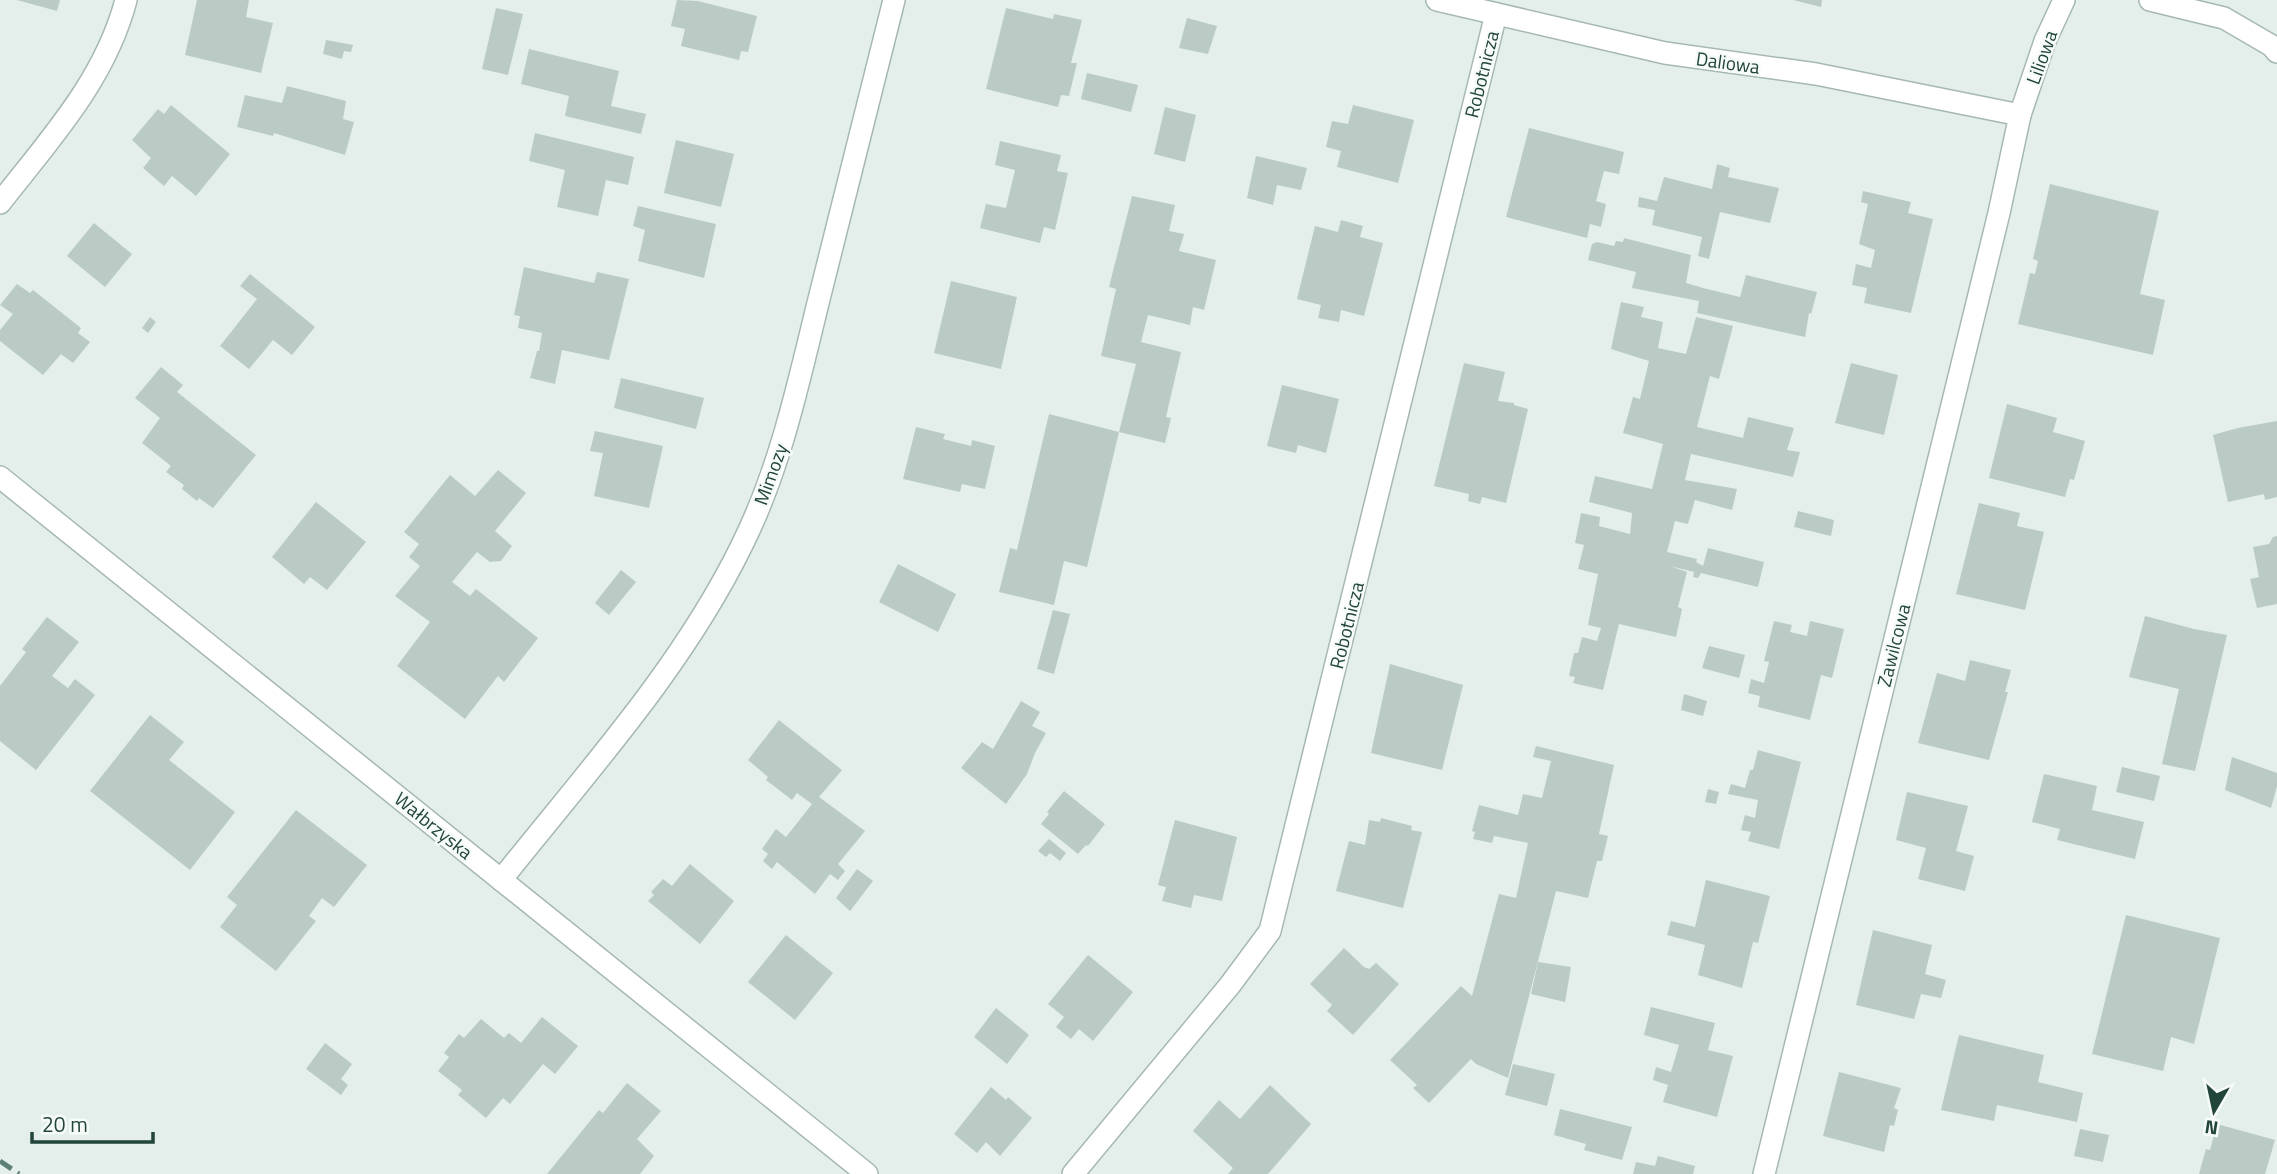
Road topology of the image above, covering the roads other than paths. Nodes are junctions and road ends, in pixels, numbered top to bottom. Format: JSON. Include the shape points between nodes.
{"nodes":[{"id":1,"x":126,"y":0,"type":"edge"},
{"id":2,"x":894,"y":0,"type":"edge"},
{"id":3,"x":1437,"y":0,"type":"edge"},
{"id":4,"x":2064,"y":0,"type":"edge"},
{"id":5,"x":2150,"y":0,"type":"edge"},
{"id":6,"x":1496,"y":14,"type":"junction"},
{"id":7,"x":2277,"y":52,"type":"edge"},
{"id":8,"x":2021,"y":115,"type":"junction"},
{"id":9,"x":0,"y":203,"type":"edge"},
{"id":10,"x":0,"y":477,"type":"edge"},
{"id":11,"x":501,"y":880,"type":"junction"},
{"id":12,"x":867,"y":1174,"type":"edge"},
{"id":13,"x":1073,"y":1174,"type":"edge"},
{"id":14,"x":1764,"y":1174,"type":"edge"}],
"edges":[{"from":1,"to":9,"type":"street","via":[[95,78]]},
{"from":2,"to":11,"type":"street","name":"Mimozy","via":[[781,447],[743,543],[704,616],[652,689]]},
{"from":3,"to":6,"type":"street","name":"Daliowa"},
{"from":4,"to":8,"type":"street","name":"Liliowa"},
{"from":5,"to":7,"type":"street","via":[[2224,18]]},
{"from":6,"to":8,"type":"street","name":"Daliowa","via":[[1665,53],[1816,74]]},
{"from":6,"to":13,"type":"street","name":"Robotnicza","via":[[1274,920],[1230,985]]},
{"from":8,"to":14,"type":"street","name":"Zawilcowa"},
{"from":10,"to":11,"type":"street","name":"Wałbrzyska"},
{"from":11,"to":12,"type":"street","name":"Wałbrzyska"}]}
